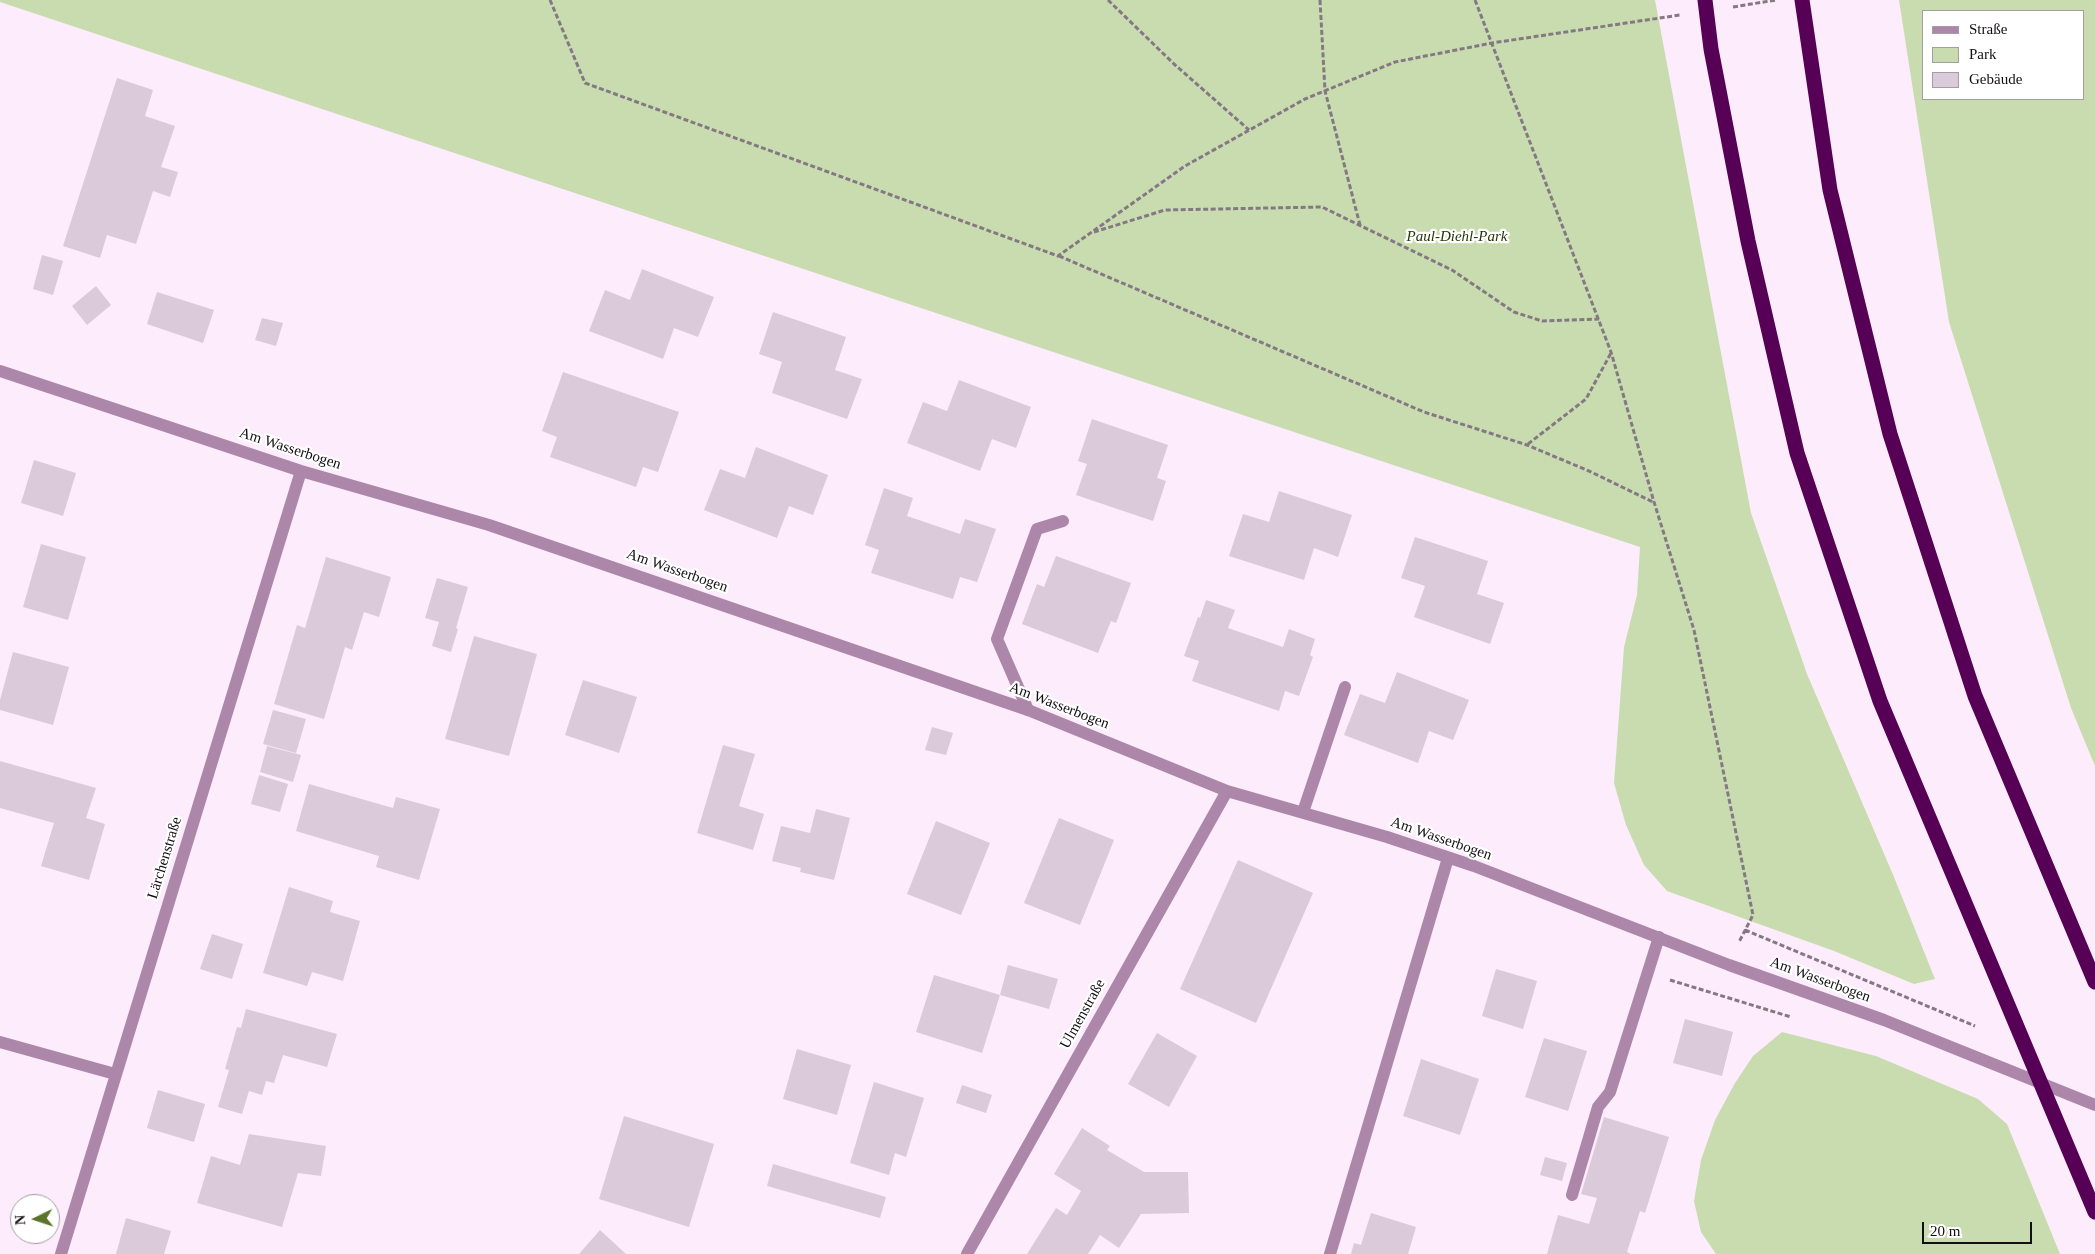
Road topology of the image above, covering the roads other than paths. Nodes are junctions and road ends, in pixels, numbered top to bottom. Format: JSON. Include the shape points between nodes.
{"nodes":[{"id":1,"x":1705,"y":0,"type":"edge"},
{"id":2,"x":1802,"y":0,"type":"edge"},
{"id":3,"x":0,"y":371,"type":"edge"},
{"id":4,"x":301,"y":471,"type":"junction"},
{"id":5,"x":1063,"y":521,"type":"dead end"},
{"id":6,"x":1345,"y":687,"type":"dead end"},
{"id":7,"x":1028,"y":710,"type":"junction"},
{"id":8,"x":1227,"y":790,"type":"junction"},
{"id":9,"x":1303,"y":812,"type":"junction"},
{"id":10,"x":1448,"y":858,"type":"junction"},
{"id":11,"x":1658,"y":938,"type":"junction"},
{"id":12,"x":2095,"y":982,"type":"edge"},
{"id":13,"x":0,"y":1042,"type":"edge"},
{"id":14,"x":114,"y":1074,"type":"junction"},
{"id":15,"x":2095,"y":1105,"type":"edge"},
{"id":16,"x":1572,"y":1195,"type":"dead end"},
{"id":17,"x":2095,"y":1212,"type":"edge"},
{"id":18,"x":60,"y":1254,"type":"edge"},
{"id":19,"x":967,"y":1254,"type":"edge"},
{"id":20,"x":1330,"y":1254,"type":"edge"}],
"edges":[{"from":1,"to":17,"type":"highway","via":[[1711,49],[1748,241],[1797,453],[1880,701]]},
{"from":2,"to":12,"type":"highway","via":[[1830,190],[1890,434],[1974,696]]},
{"from":3,"to":4,"type":"street","name":"Am Wasserbogen"},
{"from":4,"to":7,"type":"street","name":"Am Wasserbogen","via":[[490,525]]},
{"from":4,"to":14,"type":"street","name":"Lärchenstraße"},
{"from":5,"to":7,"type":"street","via":[[1037,529],[997,639]]},
{"from":6,"to":9,"type":"street"},
{"from":7,"to":8,"type":"street","name":"Am Wasserbogen"},
{"from":8,"to":9,"type":"street","name":"Am Wasserbogen"},
{"from":8,"to":19,"type":"street","name":"Ulmenstraße"},
{"from":9,"to":10,"type":"street","name":"Am Wasserbogen"},
{"from":10,"to":11,"type":"street","name":"Am Wasserbogen"},
{"from":10,"to":20,"type":"street"},
{"from":11,"to":15,"type":"street","name":"Am Wasserbogen","via":[[1884,1020]]},
{"from":11,"to":16,"type":"street","via":[[1610,1092],[1598,1107]]},
{"from":13,"to":14,"type":"street"},
{"from":14,"to":18,"type":"street","name":"Lärchenstraße"}]}
